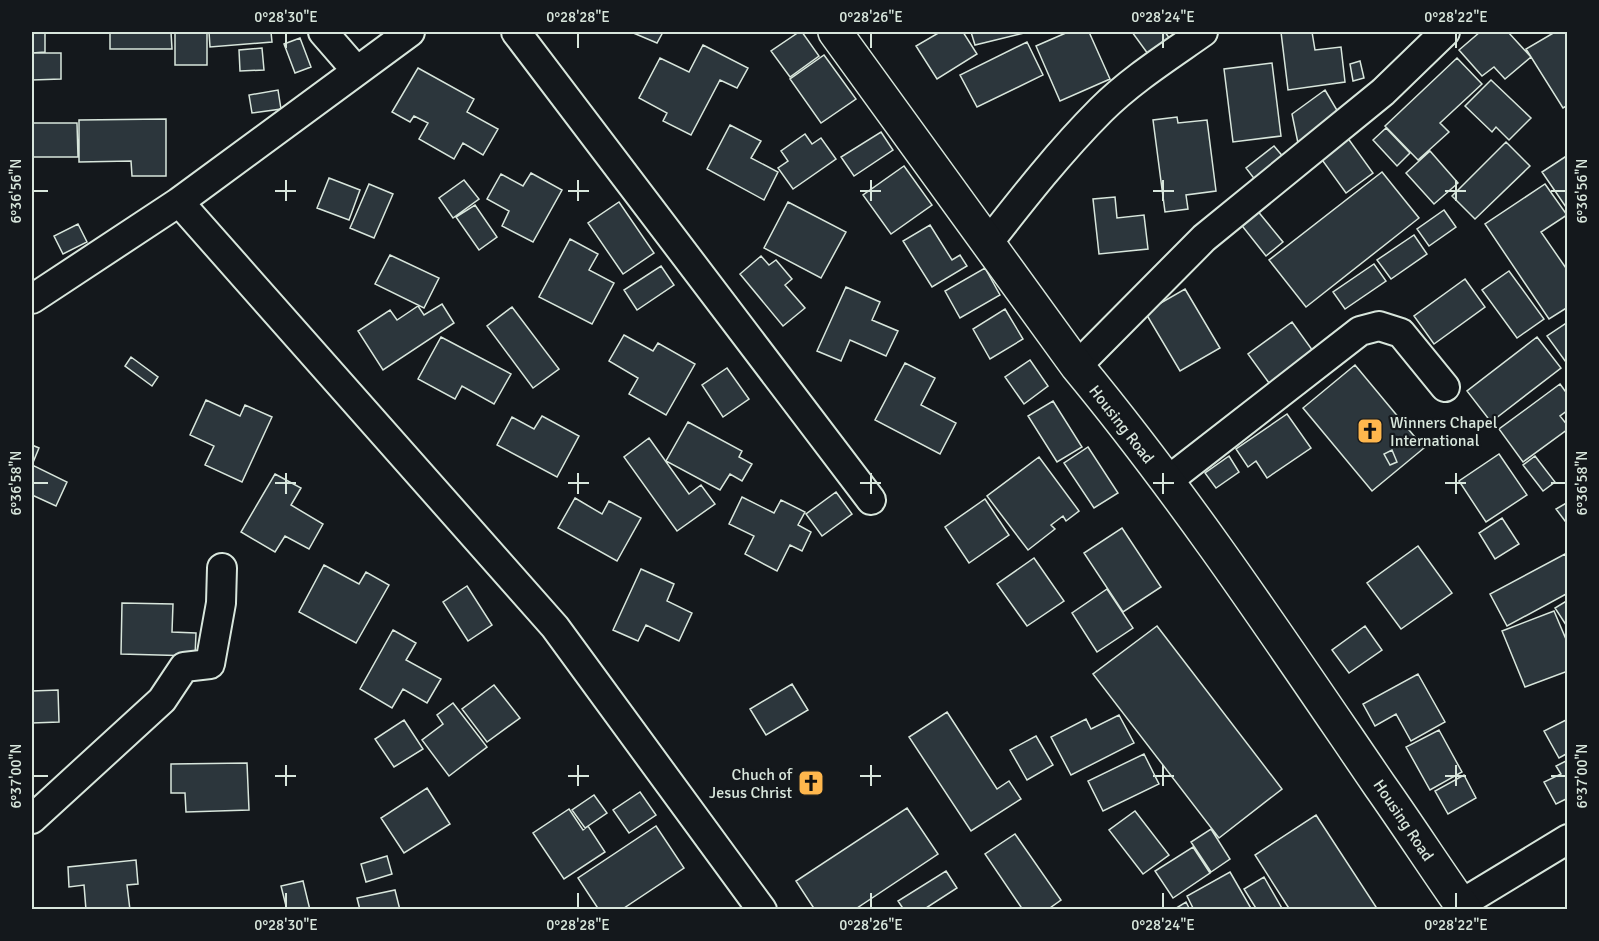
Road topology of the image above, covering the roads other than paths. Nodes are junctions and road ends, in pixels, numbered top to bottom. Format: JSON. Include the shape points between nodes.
{"nodes":[{"id":1,"x":323,"y":32,"type":"edge"},
{"id":2,"x":410,"y":32,"type":"edge"},
{"id":3,"x":516,"y":32,"type":"edge"},
{"id":4,"x":835,"y":32,"type":"edge"},
{"id":5,"x":1203,"y":32,"type":"edge"},
{"id":6,"x":1445,"y":32,"type":"edge"},
{"id":7,"x":356,"y":70,"type":"junction"},
{"id":8,"x":179,"y":202,"type":"junction"},
{"id":9,"x":988,"y":243,"type":"junction"},
{"id":10,"x":32,"y":299,"type":"edge"},
{"id":11,"x":1077,"y":366,"type":"junction"},
{"id":12,"x":1445,"y":387,"type":"dead end"},
{"id":13,"x":1166,"y":482,"type":"junction"},
{"id":14,"x":871,"y":500,"type":"dead end"},
{"id":15,"x":222,"y":568,"type":"dead end"},
{"id":16,"x":32,"y":819,"type":"edge"},
{"id":17,"x":1568,"y":839,"type":"edge"},
{"id":18,"x":1463,"y":907,"type":"edge"},
{"id":19,"x":762,"y":909,"type":"edge"}],
"edges":[{"from":1,"to":7,"type":"street"},
{"from":2,"to":7,"type":"street"},
{"from":3,"to":14,"type":"street"},
{"from":4,"to":9,"type":"street","name":"Housing Road"},
{"from":5,"to":9,"type":"street","via":[[1102,109],[1056,158]]},
{"from":6,"to":11,"type":"street","via":[[1383,92],[1204,238]]},
{"from":7,"to":8,"type":"street"},
{"from":8,"to":10,"type":"street"},
{"from":8,"to":19,"type":"street","via":[[555,627]]},
{"from":9,"to":11,"type":"street","name":"Housing Road"},
{"from":11,"to":13,"type":"street","name":"Housing Road"},
{"from":12,"to":13,"type":"street","via":[[1401,333],[1379,326],[1360,332]]},
{"from":13,"to":18,"type":"street","name":"Housing Road","via":[[1274,631]]},
{"from":15,"to":16,"type":"street","via":[[221,603],[210,664],[184,667],[162,700]]},
{"from":17,"to":18,"type":"street"}]}
